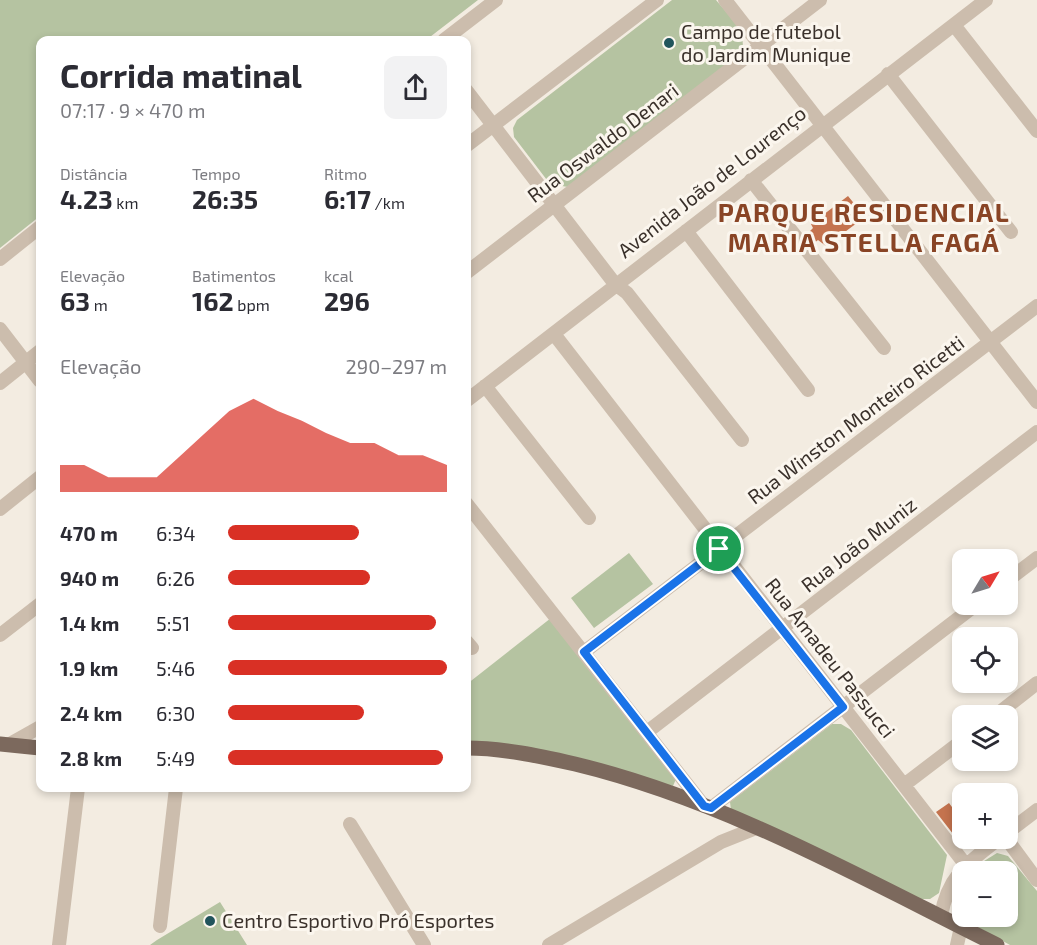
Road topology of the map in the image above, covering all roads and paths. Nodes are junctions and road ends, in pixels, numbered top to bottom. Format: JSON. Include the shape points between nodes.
{"nodes":[{"id":1,"x":496,"y":0,"type":"edge"},
{"id":2,"x":657,"y":0,"type":"edge"},
{"id":3,"x":724,"y":0,"type":"edge"},
{"id":4,"x":819,"y":0,"type":"edge"},
{"id":5,"x":986,"y":0,"type":"edge"},
{"id":6,"x":954,"y":25,"type":"junction"},
{"id":7,"x":449,"y":36,"type":"edge"},
{"id":8,"x":760,"y":47,"type":"junction"},
{"id":9,"x":888,"y":74,"type":"junction"},
{"id":10,"x":471,"y":96,"type":"edge"},
{"id":11,"x":494,"y":125,"type":"junction"},
{"id":12,"x":821,"y":125,"type":"junction"},
{"id":13,"x":1037,"y":131,"type":"edge"},
{"id":14,"x":471,"y":143,"type":"edge"},
{"id":15,"x":752,"y":180,"type":"junction"},
{"id":16,"x":556,"y":203,"type":"junction"},
{"id":17,"x":36,"y":230,"type":"edge"},
{"id":18,"x":686,"y":231,"type":"junction"},
{"id":19,"x":1011,"y":232,"type":"dead end"},
{"id":20,"x":0,"y":259,"type":"edge"},
{"id":21,"x":471,"y":269,"type":"edge"},
{"id":22,"x":615,"y":284,"type":"junction"},
{"id":23,"x":1037,"y":306,"type":"edge"},
{"id":24,"x":0,"y":329,"type":"edge"},
{"id":25,"x":554,"y":334,"type":"junction"},
{"id":26,"x":990,"y":342,"type":"junction"},
{"id":27,"x":884,"y":348,"type":"dead end"},
{"id":28,"x":36,"y":354,"type":"edge"},
{"id":29,"x":26,"y":363,"type":"junction"},
{"id":30,"x":36,"y":376,"type":"edge"},
{"id":31,"x":0,"y":383,"type":"edge"},
{"id":32,"x":485,"y":386,"type":"junction"},
{"id":33,"x":808,"y":390,"type":"dead end"},
{"id":34,"x":471,"y":397,"type":"edge"},
{"id":35,"x":1037,"y":402,"type":"edge"},
{"id":36,"x":1037,"y":432,"type":"edge"},
{"id":37,"x":742,"y":440,"type":"dead end"},
{"id":38,"x":36,"y":480,"type":"edge"},
{"id":39,"x":0,"y":508,"type":"edge"},
{"id":40,"x":471,"y":508,"type":"edge"},
{"id":41,"x":590,"y":518,"type":"dead end"},
{"id":42,"x":719,"y":549,"type":"junction"},
{"id":43,"x":1037,"y":558,"type":"edge"},
{"id":44,"x":1018,"y":572,"type":"edge"},
{"id":45,"x":36,"y":607,"type":"edge"},
{"id":46,"x":963,"y":615,"type":"edge"},
{"id":47,"x":783,"y":628,"type":"junction"},
{"id":48,"x":0,"y":635,"type":"edge"},
{"id":49,"x":584,"y":652,"type":"junction"},
{"id":50,"x":1037,"y":683,"type":"edge"},
{"id":51,"x":1009,"y":705,"type":"edge"},
{"id":52,"x":843,"y":707,"type":"junction"},
{"id":53,"x":36,"y":729,"type":"edge"},
{"id":54,"x":647,"y":732,"type":"junction"},
{"id":55,"x":3,"y":744,"type":"edge"},
{"id":56,"x":36,"y":748,"type":"edge"},
{"id":57,"x":952,"y":748,"type":"edge"},
{"id":58,"x":471,"y":749,"type":"edge"},
{"id":59,"x":904,"y":785,"type":"junction"},
{"id":60,"x":78,"y":792,"type":"edge"},
{"id":61,"x":176,"y":792,"type":"edge"},
{"id":62,"x":708,"y":807,"type":"junction"},
{"id":63,"x":1037,"y":810,"type":"edge"},
{"id":64,"x":350,"y":824,"type":"dead end"},
{"id":65,"x":1018,"y":824,"type":"edge"},
{"id":66,"x":756,"y":828,"type":"junction"},
{"id":67,"x":985,"y":849,"type":"edge"},
{"id":68,"x":1014,"y":849,"type":"edge"},
{"id":69,"x":963,"y":861,"type":"edge"},
{"id":70,"x":969,"y":861,"type":"edge"},
{"id":71,"x":1037,"y":880,"type":"edge"},
{"id":72,"x":952,"y":884,"type":"edge"},
{"id":73,"x":940,"y":916,"type":"junction"},
{"id":74,"x":952,"y":922,"type":"edge"},
{"id":75,"x":160,"y":926,"type":"dead end"},
{"id":76,"x":961,"y":927,"type":"joint"},
{"id":77,"x":977,"y":941,"type":"edge"},
{"id":78,"x":59,"y":945,"type":"edge"},
{"id":79,"x":424,"y":945,"type":"edge"},
{"id":80,"x":549,"y":945,"type":"edge"},
{"id":81,"x":957,"y":945,"type":"edge"},
{"id":82,"x":997,"y":945,"type":"edge"}],
"edges":[{"from":1,"to":7,"type":"street"},
{"from":2,"to":11,"type":"street"},
{"from":3,"to":8,"type":"street"},
{"from":4,"to":8,"type":"street","name":"Rua Oswaldo Denari"},
{"from":5,"to":6,"type":"street","name":"Avenida João de Lourenço"},
{"from":6,"to":9,"type":"street","name":"Avenida João de Lourenço"},
{"from":6,"to":13,"type":"street"},
{"from":8,"to":12,"type":"street"},
{"from":8,"to":16,"type":"street","name":"Rua Oswaldo Denari"},
{"from":9,"to":12,"type":"street","name":"Avenida João de Lourenço"},
{"from":9,"to":19,"type":"street"},
{"from":10,"to":11,"type":"street"},
{"from":11,"to":14,"type":"street"},
{"from":11,"to":16,"type":"street"},
{"from":12,"to":15,"type":"street","name":"Avenida João de Lourenço"},
{"from":12,"to":26,"type":"street"},
{"from":15,"to":18,"type":"street","name":"Avenida João de Lourenço"},
{"from":15,"to":27,"type":"street"},
{"from":16,"to":21,"type":"street","name":"Rua Oswaldo Denari"},
{"from":16,"to":22,"type":"street"},
{"from":17,"to":20,"type":"street"},
{"from":18,"to":22,"type":"street","name":"Avenida João de Lourenço"},
{"from":18,"to":33,"type":"street"},
{"from":22,"to":25,"type":"street","name":"Avenida João de Lourenço"},
{"from":22,"to":37,"type":"street","via":[[627,293]]},
{"from":23,"to":26,"type":"street","name":"Rua Winston Monteiro Ricetti"},
{"from":24,"to":29,"type":"street"},
{"from":25,"to":32,"type":"street","name":"Avenida João de Lourenço"},
{"from":25,"to":42,"type":"street","name":"Rua Amadeu Passucci"},
{"from":26,"to":35,"type":"street"},
{"from":26,"to":42,"type":"street","name":"Rua Winston Monteiro Ricetti"},
{"from":28,"to":29,"type":"street"},
{"from":29,"to":30,"type":"street"},
{"from":29,"to":31,"type":"street"},
{"from":32,"to":34,"type":"street","name":"Avenida João de Lourenço"},
{"from":32,"to":41,"type":"street"},
{"from":36,"to":47,"type":"street","name":"Rua João Muniz"},
{"from":38,"to":39,"type":"street"},
{"from":40,"to":49,"type":"street"},
{"from":42,"to":47,"type":"street","name":"Rua Amadeu Passucci"},
{"from":42,"to":49,"type":"street","name":"Rua Winston Monteiro Ricetti"},
{"from":43,"to":44,"type":"street"},
{"from":45,"to":48,"type":"street"},
{"from":46,"to":52,"type":"street"},
{"from":47,"to":52,"type":"street","name":"Rua Amadeu Passucci"},
{"from":47,"to":54,"type":"street","name":"Rua João Muniz"},
{"from":49,"to":54,"type":"street"},
{"from":50,"to":51,"type":"street"},
{"from":52,"to":59,"type":"street","name":"Rua Amadeu Passucci"},
{"from":52,"to":62,"type":"street"},
{"from":53,"to":55,"type":"street"},
{"from":54,"to":62,"type":"street"},
{"from":55,"to":56,"type":"main road"},
{"from":57,"to":59,"type":"street"},
{"from":58,"to":62,"type":"main road","via":[[551,758],[645,783]]},
{"from":59,"to":69,"type":"street","name":"Rua Amadeu Passucci"},
{"from":60,"to":78,"type":"street"},
{"from":61,"to":75,"type":"street"},
{"from":62,"to":66,"type":"main road"},
{"from":63,"to":65,"type":"street"},
{"from":64,"to":79,"type":"street"},
{"from":66,"to":73,"type":"main road"},
{"from":66,"to":80,"type":"street","via":[[721,842]]},
{"from":67,"to":70,"type":"street"},
{"from":68,"to":71,"type":"street"},
{"from":72,"to":73,"type":"street"},
{"from":73,"to":74,"type":"main road"},
{"from":76,"to":77,"type":"main road"},
{"from":76,"to":81,"type":"street"},
{"from":77,"to":82,"type":"main road"}]}
